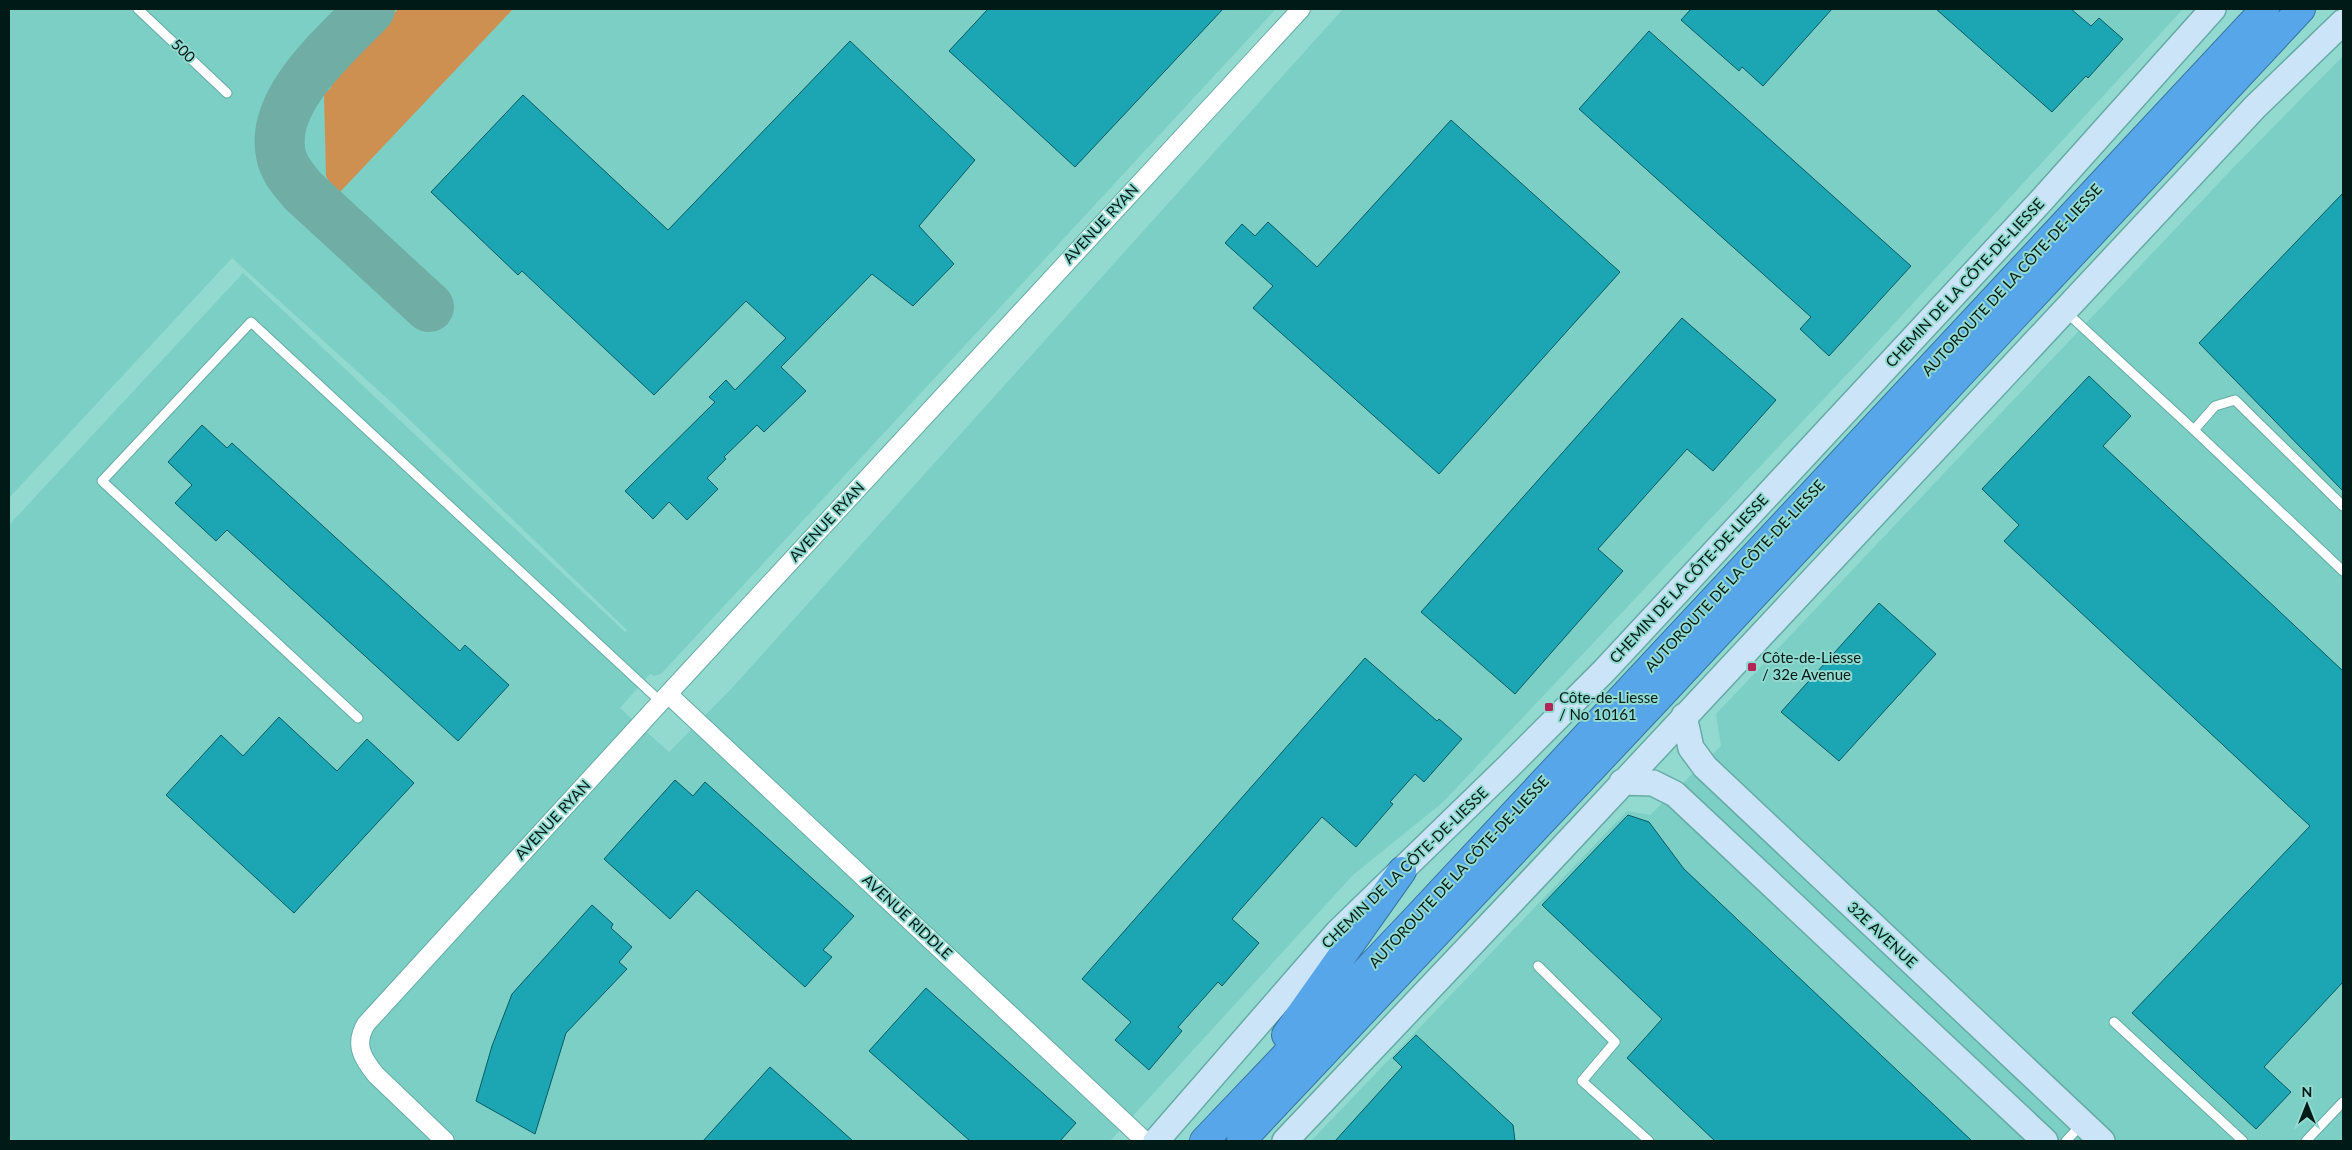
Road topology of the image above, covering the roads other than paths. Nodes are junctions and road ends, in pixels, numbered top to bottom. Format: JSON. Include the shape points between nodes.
{"nodes":[{"id":1,"x":138,"y":9,"type":"edge"},
{"id":2,"x":1301,"y":9,"type":"edge"},
{"id":3,"x":2213,"y":9,"type":"edge"},
{"id":4,"x":2265,"y":9,"type":"edge"},
{"id":5,"x":2301,"y":9,"type":"edge"},
{"id":6,"x":2343,"y":22,"type":"edge"},
{"id":7,"x":228,"y":93,"type":"dead end"},
{"id":8,"x":2064,"y":310,"type":"junction"},
{"id":9,"x":2194,"y":430,"type":"junction"},
{"id":10,"x":2343,"y":506,"type":"edge"},
{"id":11,"x":2343,"y":572,"type":"edge"},
{"id":12,"x":664,"y":698,"type":"junction"},
{"id":13,"x":1684,"y":716,"type":"junction"},
{"id":14,"x":358,"y":718,"type":"dead end"},
{"id":15,"x":1622,"y":782,"type":"junction"},
{"id":16,"x":1402,"y":871,"type":"junction"},
{"id":17,"x":1538,"y":966,"type":"dead end"},
{"id":18,"x":2114,"y":1022,"type":"dead end"},
{"id":19,"x":2056,"y":1097,"type":"junction"},
{"id":20,"x":2343,"y":1102,"type":"edge"},
{"id":21,"x":1236,"y":1107,"type":"junction"},
{"id":22,"x":2083,"y":1123,"type":"junction"},
{"id":23,"x":2037,"y":1134,"type":"edge"},
{"id":24,"x":445,"y":1141,"type":"edge"},
{"id":25,"x":1145,"y":1141,"type":"edge"},
{"id":26,"x":1156,"y":1141,"type":"edge"},
{"id":27,"x":1204,"y":1141,"type":"edge"},
{"id":28,"x":1241,"y":1141,"type":"edge"},
{"id":29,"x":1285,"y":1141,"type":"edge"},
{"id":30,"x":1649,"y":1141,"type":"edge"},
{"id":31,"x":2066,"y":1141,"type":"edge"},
{"id":32,"x":2102,"y":1141,"type":"edge"},
{"id":33,"x":2243,"y":1141,"type":"edge"},
{"id":34,"x":2306,"y":1141,"type":"edge"}],
"edges":[{"from":1,"to":7,"type":"lane","name":"500"},
{"from":2,"to":12,"type":"street","name":"AVENUE RYAN"},
{"from":3,"to":16,"type":"main road","name":"CHEMIN DE LA CÔTE-DE-LIESSE","via":[[2040,202],[1604,671]]},
{"from":4,"to":21,"type":"highway","name":"AUTOROUTE DE LA CÔTE-DE-LIESSE"},
{"from":5,"to":28,"type":"highway","name":"AUTOROUTE DE LA CÔTE-DE-LIESSE"},
{"from":6,"to":8,"type":"main road","via":[[2255,107]]},
{"from":8,"to":9,"type":"lane"},
{"from":8,"to":13,"type":"main road"},
{"from":9,"to":10,"type":"lane","via":[[2215,406],[2235,400]]},
{"from":9,"to":11,"type":"lane"},
{"from":12,"to":14,"type":"lane","via":[[251,322],[102,482]]},
{"from":12,"to":24,"type":"street","name":"AVENUE RYAN","via":[[375,1012],[361,1032],[362,1054],[376,1075]]},
{"from":12,"to":25,"type":"street","name":"AVENUE RIDDLE"},
{"from":13,"to":15,"type":"main road"},
{"from":13,"to":19,"type":"main road","name":"32E AVENUE","via":[[1691,748],[1705,768]]},
{"from":15,"to":23,"type":"main road","via":[[1653,783],[1675,794]]},
{"from":15,"to":29,"type":"main road"},
{"from":16,"to":21,"type":"highway"},
{"from":16,"to":26,"type":"main road","name":"CHEMIN DE LA CÔTE-DE-LIESSE","via":[[1301,972]]},
{"from":17,"to":30,"type":"lane","via":[[1615,1042],[1582,1081]]},
{"from":18,"to":33,"type":"lane"},
{"from":19,"to":22,"type":"main road","name":"32E AVENUE"},
{"from":19,"to":23,"type":"main road"},
{"from":20,"to":34,"type":"lane"},
{"from":21,"to":27,"type":"highway","name":"AUTOROUTE DE LA CÔTE-DE-LIESSE"},
{"from":22,"to":31,"type":"lane"},
{"from":22,"to":32,"type":"main road","name":"32E AVENUE"}]}
